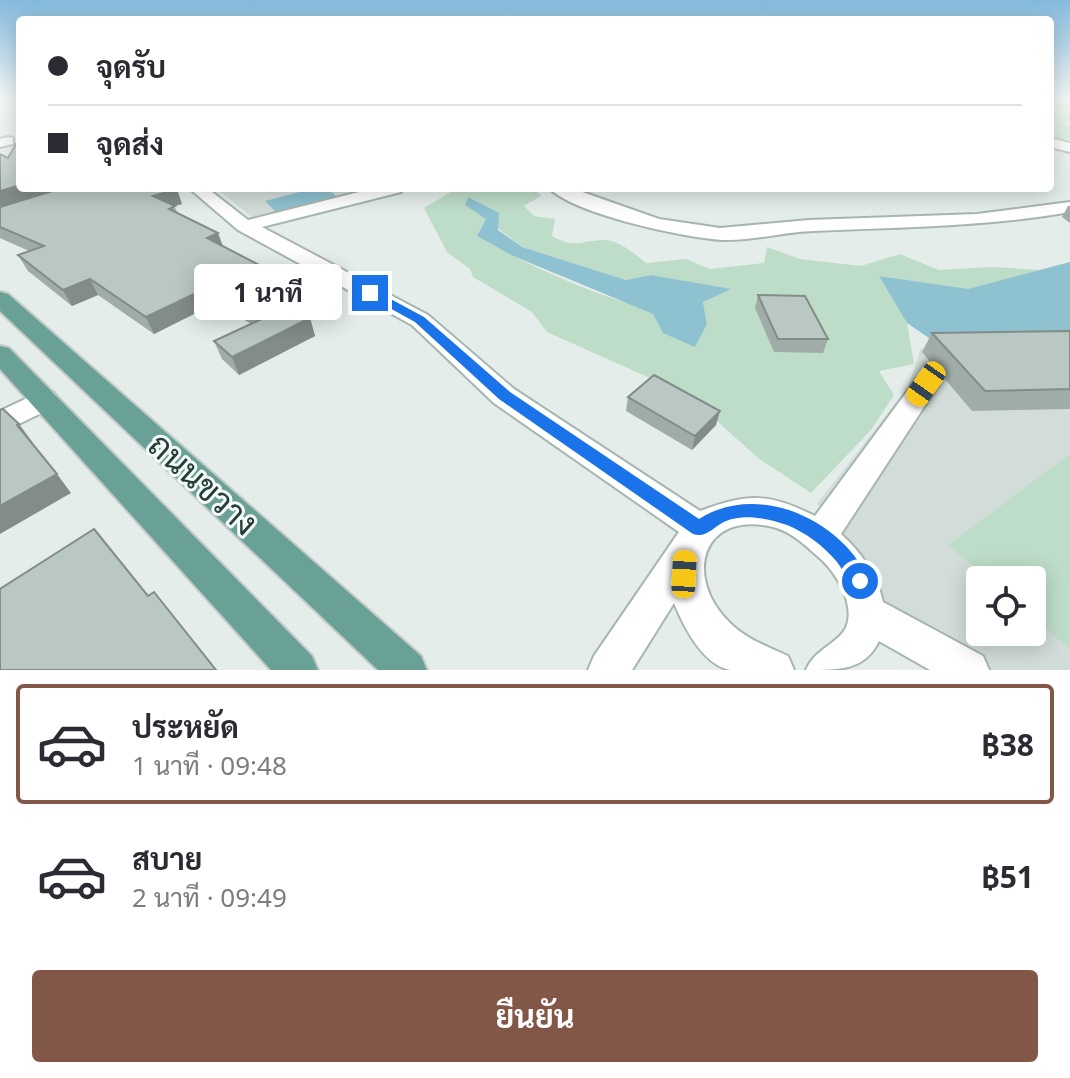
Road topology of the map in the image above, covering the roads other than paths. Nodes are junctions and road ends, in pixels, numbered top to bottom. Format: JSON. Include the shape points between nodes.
{"nodes":[{"id":1,"x":202,"y":192,"type":"edge"},
{"id":2,"x":379,"y":192,"type":"edge"},
{"id":3,"x":565,"y":192,"type":"edge"},
{"id":4,"x":1070,"y":207,"type":"edge"},
{"id":5,"x":245,"y":226,"type":"junction"},
{"id":6,"x":0,"y":299,"type":"edge"},
{"id":7,"x":39,"y":334,"type":"junction"},
{"id":8,"x":0,"y":352,"type":"edge"},
{"id":9,"x":926,"y":384,"type":"dead end"},
{"id":10,"x":44,"y":400,"type":"junction"},
{"id":11,"x":0,"y":423,"type":"edge"},
{"id":12,"x":821,"y":535,"type":"junction"},
{"id":13,"x":692,"y":543,"type":"junction"},
{"id":14,"x":868,"y":614,"type":"junction"},
{"id":15,"x":838,"y":667,"type":"edge"},
{"id":16,"x":298,"y":670,"type":"edge"},
{"id":17,"x":407,"y":670,"type":"edge"},
{"id":18,"x":608,"y":670,"type":"edge"},
{"id":19,"x":774,"y":670,"type":"edge"},
{"id":20,"x":969,"y":670,"type":"edge"}],
"edges":[{"from":1,"to":5,"type":"street"},
{"from":2,"to":5,"type":"street"},
{"from":3,"to":4,"type":"street","via":[[654,224],[721,234],[814,225],[954,224]]},
{"from":5,"to":13,"type":"street","via":[[420,320],[504,396]]},
{"from":6,"to":7,"type":"main road","name":"ถนนขวาง"},
{"from":7,"to":8,"type":"main road"},
{"from":7,"to":17,"type":"main road","name":"ถนนขวาง"},
{"from":8,"to":10,"type":"main road","name":"ถนนขวาง"},
{"from":9,"to":12,"type":"street"},
{"from":10,"to":11,"type":"street"},
{"from":10,"to":16,"type":"main road","name":"ถนนขวาง"},
{"from":12,"to":13,"type":"street","via":[[796,520],[763,511],[736,511],[720,515]]},
{"from":12,"to":14,"type":"street","via":[[860,581]]},
{"from":13,"to":18,"type":"street"},
{"from":13,"to":19,"type":"street","via":[[684,574],[692,605],[715,636],[743,658]]},
{"from":14,"to":15,"type":"street","via":[[864,639]]},
{"from":14,"to":20,"type":"street"}]}
